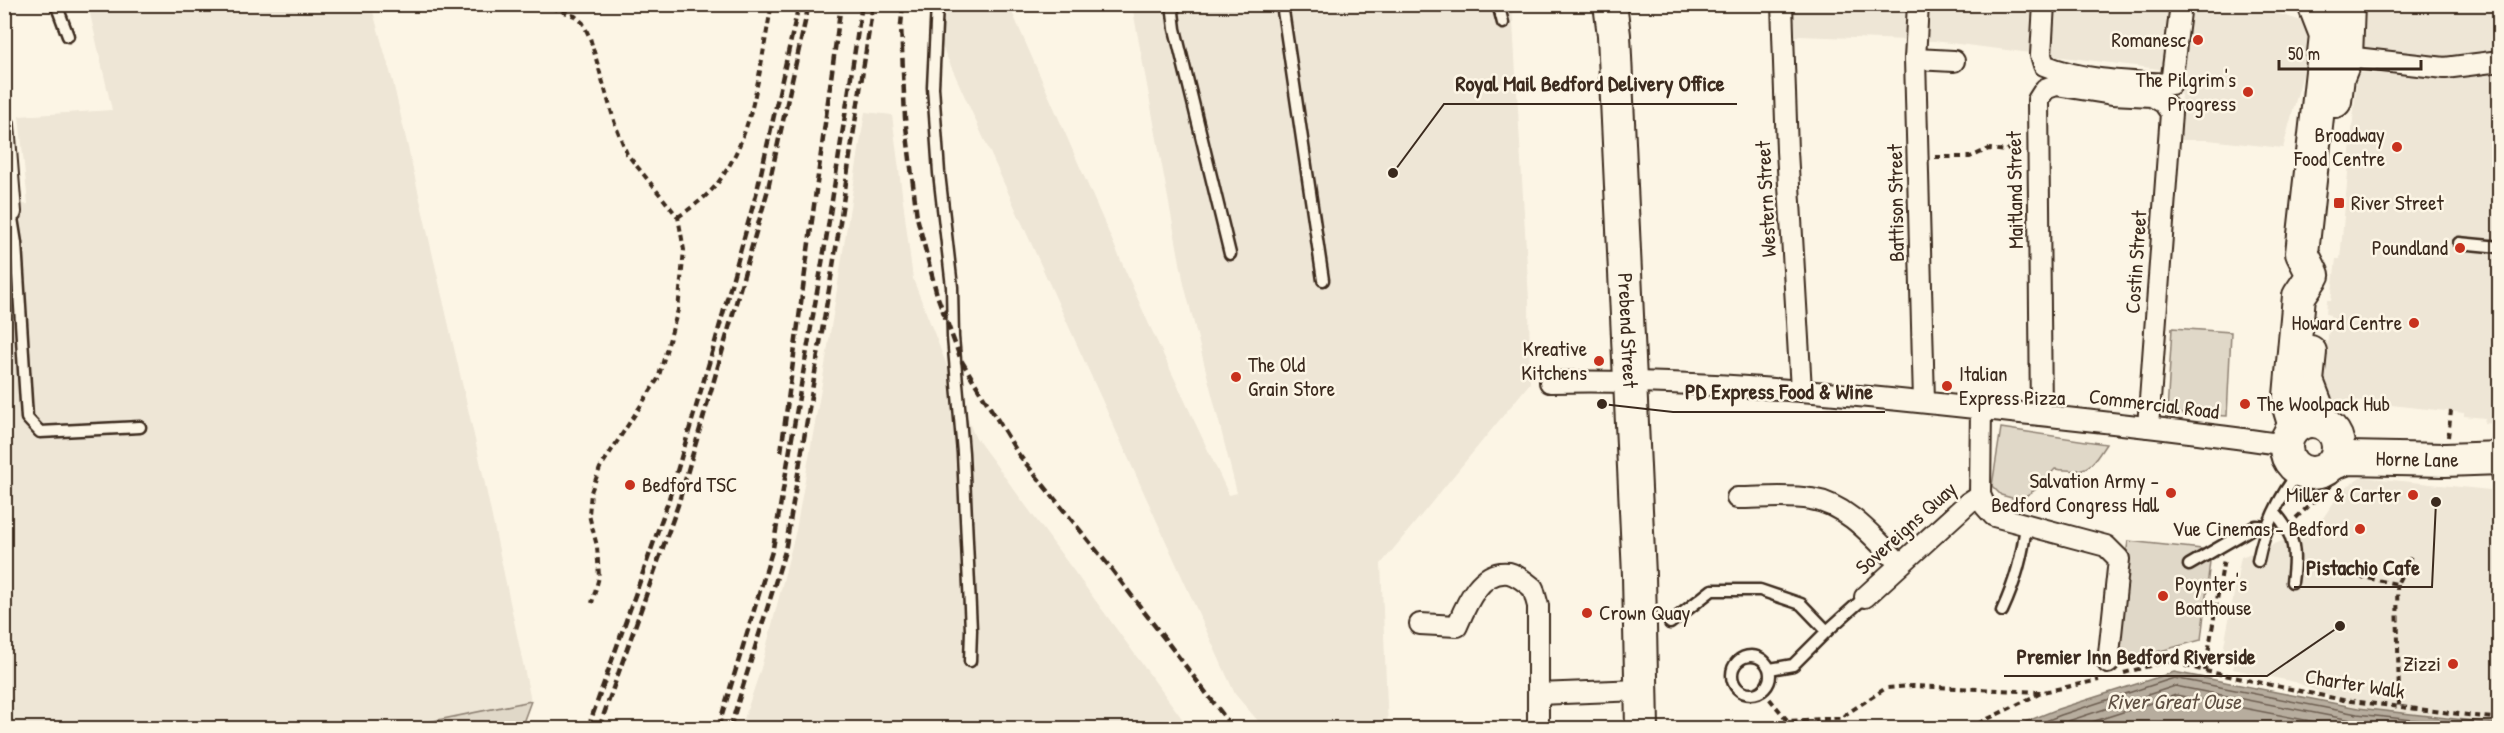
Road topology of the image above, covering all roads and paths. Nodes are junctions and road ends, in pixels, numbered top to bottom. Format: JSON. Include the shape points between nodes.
{"nodes":[{"id":1,"x":56,"y":4,"type":"edge"},
{"id":2,"x":542,"y":4,"type":"edge"},
{"id":3,"x":772,"y":4,"type":"edge"},
{"id":4,"x":937,"y":4,"type":"edge"},
{"id":5,"x":1172,"y":4,"type":"edge"},
{"id":6,"x":1282,"y":4,"type":"edge"},
{"id":7,"x":1497,"y":4,"type":"edge"},
{"id":8,"x":1610,"y":4,"type":"edge"},
{"id":9,"x":1782,"y":4,"type":"edge"},
{"id":10,"x":1918,"y":4,"type":"edge"},
{"id":11,"x":2044,"y":4,"type":"edge"},
{"id":12,"x":2181,"y":4,"type":"edge"},
{"id":13,"x":2314,"y":4,"type":"edge"},
{"id":14,"x":2348,"y":4,"type":"edge"},
{"id":15,"x":1503,"y":22,"type":"dead end"},
{"id":16,"x":68,"y":36,"type":"dead end"},
{"id":17,"x":2346,"y":57,"type":"junction"},
{"id":18,"x":1915,"y":58,"type":"junction"},
{"id":19,"x":1954,"y":61,"type":"dead end"},
{"id":20,"x":2499,"y":61,"type":"edge"},
{"id":21,"x":2164,"y":103,"type":"joint"},
{"id":22,"x":4,"y":124,"type":"edge"},
{"id":23,"x":2038,"y":149,"type":"junction"},
{"id":24,"x":1919,"y":158,"type":"junction"},
{"id":25,"x":8,"y":214,"type":"edge"},
{"id":26,"x":678,"y":217,"type":"junction"},
{"id":27,"x":2459,"y":243,"type":"dead end"},
{"id":28,"x":2499,"y":248,"type":"edge"},
{"id":29,"x":1230,"y":254,"type":"dead end"},
{"id":30,"x":2318,"y":276,"type":"junction"},
{"id":31,"x":1323,"y":280,"type":"dead end"},
{"id":32,"x":1631,"y":381,"type":"junction"},
{"id":33,"x":1550,"y":382,"type":"dead end"},
{"id":34,"x":1801,"y":390,"type":"junction"},
{"id":35,"x":1924,"y":401,"type":"junction"},
{"id":36,"x":1981,"y":408,"type":"junction"},
{"id":37,"x":2041,"y":415,"type":"junction"},
{"id":38,"x":140,"y":427,"type":"dead end"},
{"id":39,"x":2148,"y":427,"type":"junction"},
{"id":40,"x":2316,"y":450,"type":"junction"},
{"id":41,"x":2498,"y":463,"type":"edge"},
{"id":42,"x":1980,"y":495,"type":"junction"},
{"id":43,"x":1737,"y":498,"type":"dead end"},
{"id":44,"x":2275,"y":513,"type":"junction"},
{"id":45,"x":2026,"y":524,"type":"junction"},
{"id":46,"x":2266,"y":526,"type":"junction"},
{"id":47,"x":2287,"y":526,"type":"junction"},
{"id":48,"x":2225,"y":555,"type":"dead end"},
{"id":49,"x":2411,"y":557,"type":"dead end"},
{"id":50,"x":2258,"y":561,"type":"dead end"},
{"id":51,"x":1899,"y":563,"type":"junction"},
{"id":52,"x":2295,"y":563,"type":"junction"},
{"id":53,"x":2189,"y":566,"type":"dead end"},
{"id":54,"x":2292,"y":582,"type":"dead end"},
{"id":55,"x":2397,"y":584,"type":"junction"},
{"id":56,"x":1865,"y":597,"type":"joint"},
{"id":57,"x":592,"y":603,"type":"dead end"},
{"id":58,"x":2002,"y":611,"type":"dead end"},
{"id":59,"x":1670,"y":623,"type":"dead end"},
{"id":60,"x":1419,"y":624,"type":"dead end"},
{"id":61,"x":1827,"y":631,"type":"junction"},
{"id":62,"x":970,"y":661,"type":"dead end"},
{"id":63,"x":1770,"y":669,"type":"junction"},
{"id":64,"x":2205,"y":671,"type":"junction"},
{"id":65,"x":2112,"y":672,"type":"junction"},
{"id":66,"x":1640,"y":690,"type":"junction"},
{"id":67,"x":1763,"y":691,"type":"junction"},
{"id":68,"x":2043,"y":692,"type":"junction"},
{"id":69,"x":1538,"y":694,"type":"junction"},
{"id":70,"x":2399,"y":706,"type":"junction"},
{"id":71,"x":2499,"y":719,"type":"edge"},
{"id":72,"x":1788,"y":721,"type":"junction"},
{"id":73,"x":1538,"y":729,"type":"edge"},
{"id":74,"x":1642,"y":729,"type":"edge"},
{"id":75,"x":1772,"y":729,"type":"edge"},
{"id":76,"x":1969,"y":729,"type":"edge"}],
"edges":[{"from":1,"to":16,"type":"lane"},
{"from":2,"to":26,"type":"path","via":[[575,15],[584,23],[627,154]]},
{"from":3,"to":26,"type":"path","via":[[751,108],[738,149],[722,179],[702,201]]},
{"from":4,"to":62,"type":"lane","via":[[933,87],[963,453]]},
{"from":5,"to":29,"type":"lane"},
{"from":6,"to":31,"type":"lane"},
{"from":7,"to":15,"type":"lane"},
{"from":8,"to":32,"type":"main road","name":"Prebend Street"},
{"from":9,"to":34,"type":"street","name":"Western Street"},
{"from":10,"to":18,"type":"street","name":"Battison Street"},
{"from":11,"to":12,"type":"street","via":[[2044,65],[2059,71],[2131,82],[2171,84]]},
{"from":13,"to":30,"type":"main road","via":[[2325,35],[2302,253]]},
{"from":14,"to":17,"type":"main road"},
{"from":17,"to":20,"type":"street","via":[[2445,69]]},
{"from":17,"to":30,"type":"main road","via":[[2338,77]]},
{"from":18,"to":19,"type":"street"},
{"from":18,"to":24,"type":"street","name":"Battison Street"},
{"from":21,"to":23,"type":"street","name":"Maitland Street","via":[[2152,96],[2056,85],[2045,89],[2038,100]]},
{"from":21,"to":39,"type":"street","name":"Costin Street","via":[[2170,113]]},
{"from":22,"to":25,"type":"street"},
{"from":23,"to":24,"type":"path","via":[[2012,147],[2006,151],[1989,149],[1971,157]]},
{"from":23,"to":37,"type":"street","name":"Maitland Street"},
{"from":24,"to":35,"type":"street","name":"Battison Street"},
{"from":25,"to":38,"type":"lane","via":[[16,243],[27,418],[40,432]]},
{"from":26,"to":57,"type":"path","via":[[684,250],[678,309],[658,379],[605,460],[591,492],[589,516],[597,546],[599,577]]},
{"from":27,"to":28,"type":"lane"},
{"from":30,"to":40,"type":"main road","via":[[2299,296],[2289,406]]},
{"from":32,"to":33,"type":"street","name":"Commercial Road"},
{"from":32,"to":34,"type":"street","name":"Commercial Road"},
{"from":32,"to":66,"type":"main road","name":"Prebend Street"},
{"from":34,"to":35,"type":"street","name":"Commercial Road"},
{"from":35,"to":36,"type":"street","name":"Commercial Road"},
{"from":36,"to":37,"type":"street","name":"Commercial Road"},
{"from":36,"to":42,"type":"street","name":"Sovereigns Quay"},
{"from":37,"to":39,"type":"street","name":"Commercial Road"},
{"from":39,"to":40,"type":"street","name":"Commercial Road"},
{"from":40,"to":41,"type":"main road","name":"Horne Lane","via":[[2348,458]]},
{"from":40,"to":44,"type":"lane","via":[[2291,481]]},
{"from":40,"to":47,"type":"path","via":[[2326,488]]},
{"from":42,"to":45,"type":"street","via":[[1994,516]]},
{"from":42,"to":51,"type":"street","name":"Sovereigns Quay"},
{"from":43,"to":51,"type":"street","via":[[1811,499],[1835,507]]},
{"from":44,"to":46,"type":"lane"},
{"from":44,"to":47,"type":"lane"},
{"from":45,"to":58,"type":"lane","via":[[2014,585]]},
{"from":45,"to":65,"type":"street","via":[[2106,546],[2120,559]]},
{"from":46,"to":50,"type":"lane"},
{"from":46,"to":53,"type":"lane","via":[[2256,526]]},
{"from":47,"to":52,"type":"lane"},
{"from":48,"to":64,"type":"path"},
{"from":49,"to":55,"type":"path"},
{"from":51,"to":56,"type":"street","name":"Sovereigns Quay"},
{"from":52,"to":54,"type":"lane"},
{"from":52,"to":55,"type":"path"},
{"from":55,"to":70,"type":"path"},
{"from":56,"to":61,"type":"lane","name":"Sovereigns Quay"},
{"from":59,"to":61,"type":"lane","via":[[1712,591],[1760,590],[1802,604]]},
{"from":60,"to":69,"type":"street","via":[[1457,626],[1468,599],[1489,576],[1509,573],[1522,580],[1533,588],[1538,606]]},
{"from":61,"to":63,"type":"lane","name":"Sovereigns Quay","via":[[1793,665]]},
{"from":63,"to":67,"type":"lane","via":[[1770,681]]},
{"from":63,"to":67,"type":"lane","via":[[1758,657],[1749,656],[1740,658],[1731,673],[1738,690],[1745,694]]},
{"from":64,"to":65,"type":"path","name":"Charter Walk","via":[[2167,661]]},
{"from":64,"to":70,"type":"path","name":"Charter Walk","via":[[2343,700]]},
{"from":65,"to":68,"type":"path","name":"Charter Walk"},
{"from":66,"to":69,"type":"street"},
{"from":66,"to":74,"type":"main road","name":"Prebend Street"},
{"from":67,"to":72,"type":"path"},
{"from":68,"to":72,"type":"path","via":[[1886,688],[1840,718]]},
{"from":68,"to":76,"type":"path","name":"Charter Walk"},
{"from":69,"to":73,"type":"street"},
{"from":70,"to":71,"type":"path","name":"Charter Walk"},
{"from":72,"to":75,"type":"path"}]}
